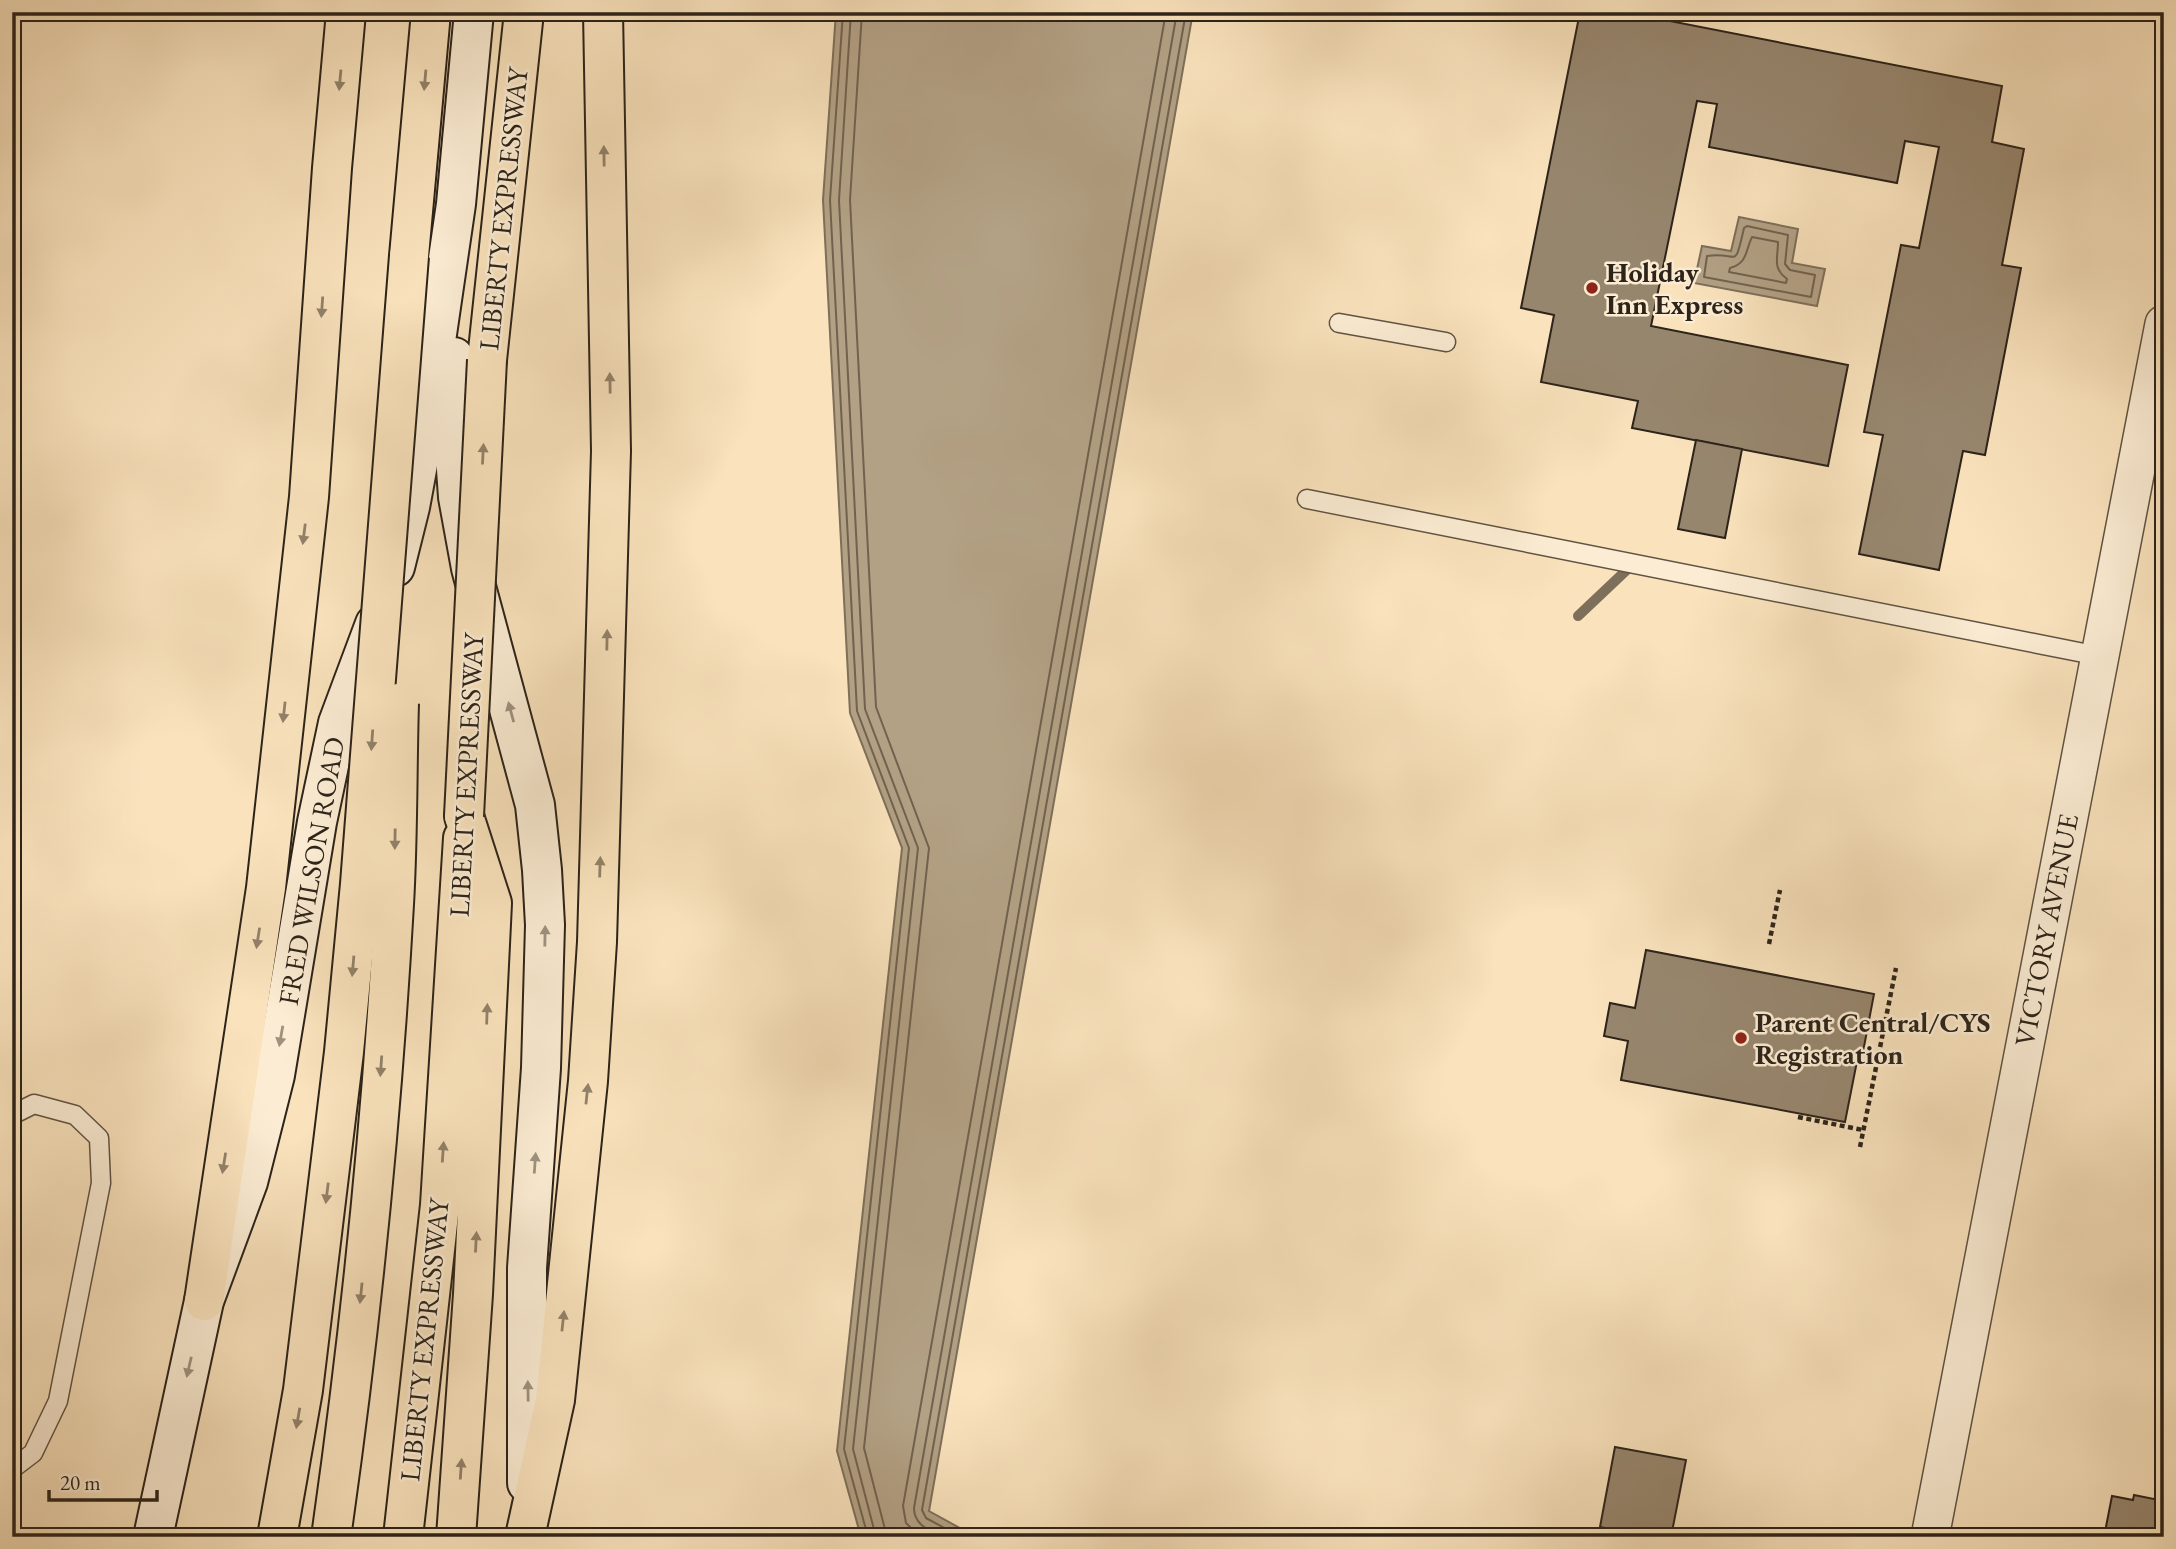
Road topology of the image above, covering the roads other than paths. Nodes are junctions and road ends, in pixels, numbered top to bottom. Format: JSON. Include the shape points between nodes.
{"nodes":[{"id":1,"x":346,"y":12,"type":"edge"},
{"id":2,"x":431,"y":12,"type":"edge"},
{"id":3,"x":474,"y":12,"type":"edge"},
{"id":4,"x":524,"y":12,"type":"edge"},
{"id":5,"x":603,"y":12,"type":"edge"},
{"id":6,"x":456,"y":204,"type":"junction"},
{"id":7,"x":409,"y":257,"type":"junction"},
{"id":8,"x":1339,"y":323,"type":"dead end"},
{"id":9,"x":2164,"y":324,"type":"edge"},
{"id":10,"x":1446,"y":342,"type":"dead end"},
{"id":11,"x":1307,"y":499,"type":"dead end"},
{"id":12,"x":2099,"y":656,"type":"junction"},
{"id":13,"x":464,"y":816,"type":"junction"},
{"id":14,"x":12,"y":1115,"type":"edge"},
{"id":15,"x":204,"y":1301,"type":"junction"},
{"id":16,"x":12,"y":1469,"type":"edge"},
{"id":17,"x":526,"y":1534,"type":"edge"},
{"id":18,"x":153,"y":1537,"type":"edge"},
{"id":19,"x":277,"y":1537,"type":"edge"},
{"id":20,"x":331,"y":1537,"type":"edge"},
{"id":21,"x":403,"y":1537,"type":"edge"},
{"id":22,"x":456,"y":1537,"type":"edge"},
{"id":23,"x":1930,"y":1537,"type":"edge"}],
"edges":[{"from":1,"to":15,"type":"highway","one_way":true,"via":[[309,497],[266,888]]},
{"from":2,"to":7,"type":"highway","one_way":true},
{"from":3,"to":6,"type":"main road","name":"FRED WILSON ROAD"},
{"from":13,"to":4,"type":"highway","name":"LIBERTY EXPRESSWAY","one_way":true,"bridge":true,"via":[[487,360]]},
{"from":17,"to":5,"type":"highway","one_way":true,"via":[[555,1400],[588,1081],[598,915],[611,451]]},
{"from":6,"to":15,"type":"main road","name":"FRED WILSON ROAD","one_way":true,"via":[[410,507],[392,576],[338,723],[275,1075],[247,1182]]},
{"from":17,"to":6,"type":"main road","name":"FRED WILSON ROAD","one_way":true,"via":[[527,1279],[545,925],[535,806],[471,568],[458,498],[453,428]]},
{"from":7,"to":19,"type":"highway","one_way":true,"bridge":true,"via":[[344,1052],[303,1390]]},
{"from":7,"to":20,"type":"highway","one_way":true,"bridge":true,"via":[[394,903],[353,1378]]},
{"from":8,"to":10,"type":"lane"},
{"from":9,"to":12,"type":"street","name":"VICTORY AVENUE"},
{"from":11,"to":12,"type":"lane"},
{"from":12,"to":23,"type":"street","name":"VICTORY AVENUE"},
{"from":21,"to":13,"type":"highway","name":"LIBERTY EXPRESSWAY","one_way":true,"via":[[440,1205]]},
{"from":22,"to":13,"type":"highway","one_way":true,"via":[[475,1267],[492,903]]},
{"from":14,"to":16,"type":"lane","via":[[34,1104],[75,1115],[99,1138],[101,1183],[58,1401],[33,1453]]},
{"from":15,"to":18,"type":"main road","name":"FRED WILSON ROAD","one_way":true}]}
